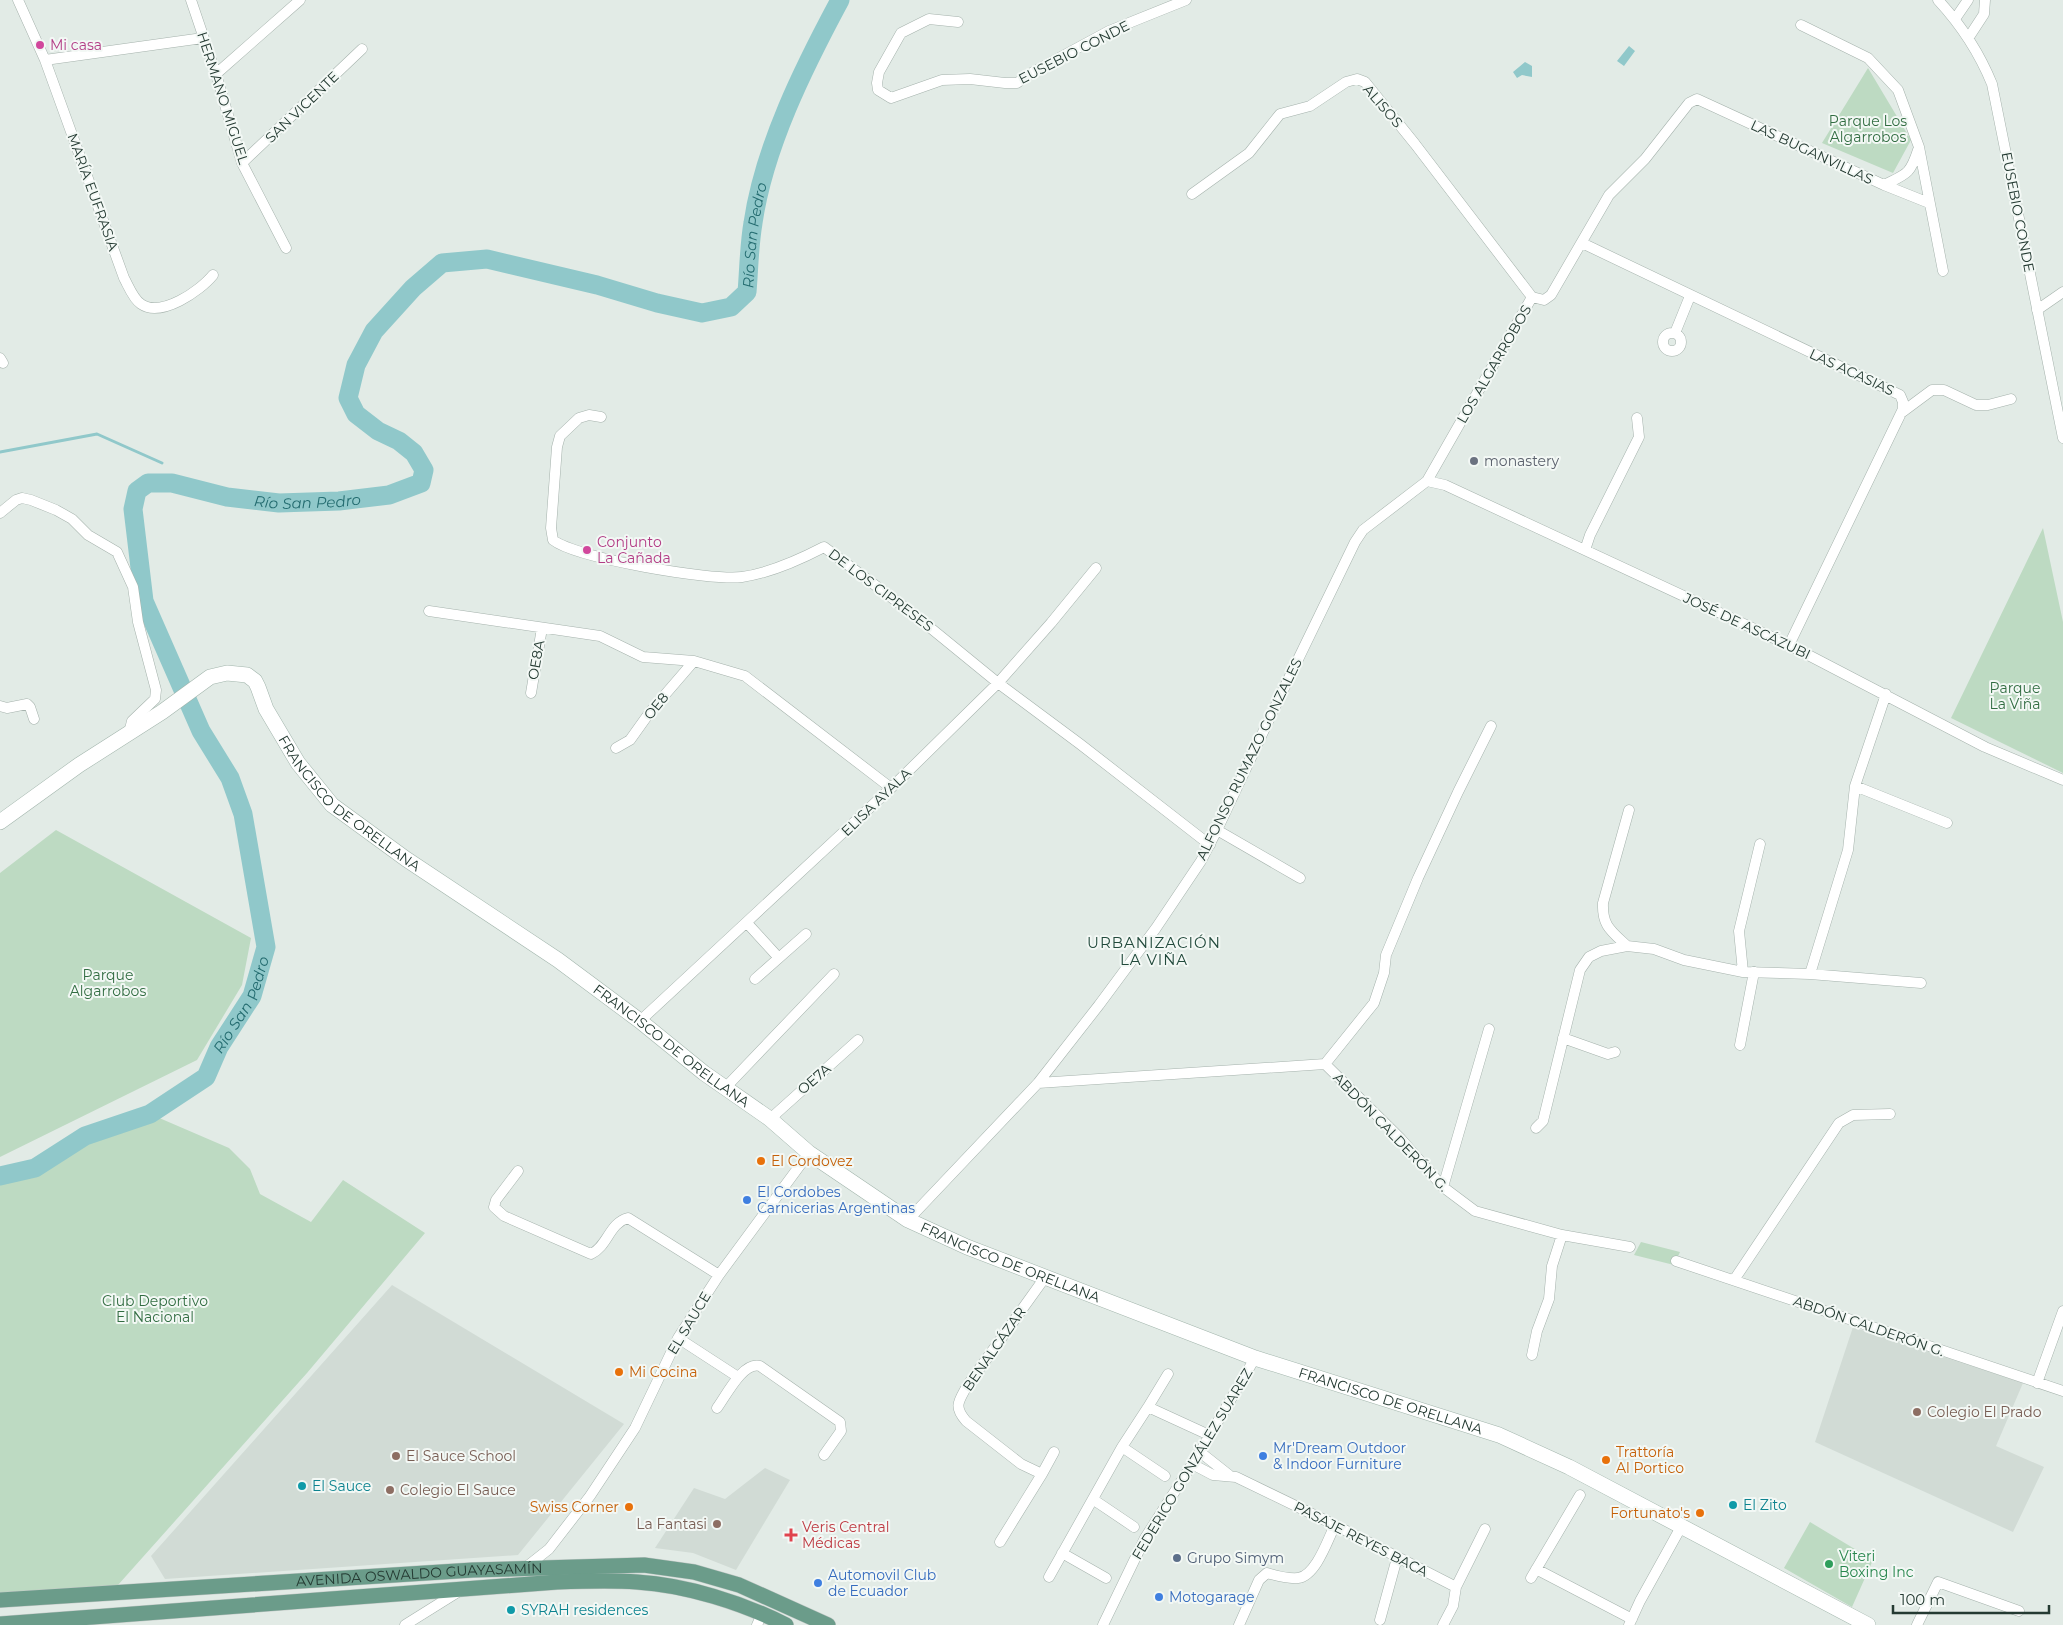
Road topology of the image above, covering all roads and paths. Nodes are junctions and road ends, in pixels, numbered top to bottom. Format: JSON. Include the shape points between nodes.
{"nodes":[{"id":1,"x":18,"y":0,"type":"edge"},
{"id":2,"x":191,"y":0,"type":"edge"},
{"id":3,"x":300,"y":0,"type":"edge"},
{"id":4,"x":1186,"y":0,"type":"edge"},
{"id":5,"x":1938,"y":0,"type":"edge"},
{"id":6,"x":1968,"y":0,"type":"edge"},
{"id":7,"x":1985,"y":0,"type":"edge"},
{"id":8,"x":1956,"y":19,"type":"junction"},
{"id":9,"x":958,"y":22,"type":"dead end"},
{"id":10,"x":1801,"y":25,"type":"dead end"},
{"id":11,"x":1969,"y":37,"type":"junction"},
{"id":12,"x":203,"y":38,"type":"junction"},
{"id":13,"x":362,"y":49,"type":"dead end"},
{"id":14,"x":45,"y":60,"type":"junction"},
{"id":15,"x":216,"y":74,"type":"junction"},
{"id":16,"x":1697,"y":99,"type":"joint"},
{"id":17,"x":1919,"y":147,"type":"junction"},
{"id":18,"x":242,"y":163,"type":"junction"},
{"id":19,"x":1884,"y":185,"type":"junction"},
{"id":20,"x":1192,"y":194,"type":"dead end"},
{"id":21,"x":1929,"y":203,"type":"junction"},
{"id":22,"x":1582,"y":243,"type":"junction"},
{"id":23,"x":286,"y":248,"type":"dead end"},
{"id":24,"x":1943,"y":271,"type":"dead end"},
{"id":25,"x":213,"y":275,"type":"dead end"},
{"id":26,"x":2063,"y":292,"type":"edge"},
{"id":27,"x":1690,"y":296,"type":"junction"},
{"id":28,"x":1532,"y":297,"type":"junction"},
{"id":29,"x":2037,"y":310,"type":"junction"},
{"id":30,"x":1675,"y":333,"type":"dead end"},
{"id":31,"x":2011,"y":399,"type":"dead end"},
{"id":32,"x":1901,"y":413,"type":"junction"},
{"id":33,"x":601,"y":417,"type":"dead end"},
{"id":34,"x":1637,"y":418,"type":"dead end"},
{"id":35,"x":2063,"y":438,"type":"edge"},
{"id":36,"x":1428,"y":481,"type":"junction"},
{"id":37,"x":0,"y":513,"type":"edge"},
{"id":38,"x":1585,"y":550,"type":"junction"},
{"id":39,"x":1096,"y":568,"type":"dead end"},
{"id":40,"x":429,"y":611,"type":"dead end"},
{"id":41,"x":542,"y":628,"type":"junction"},
{"id":42,"x":1789,"y":645,"type":"junction"},
{"id":43,"x":694,"y":661,"type":"junction"},
{"id":44,"x":998,"y":683,"type":"junction"},
{"id":45,"x":531,"y":692,"type":"dead end"},
{"id":46,"x":1886,"y":694,"type":"junction"},
{"id":47,"x":0,"y":706,"type":"edge"},
{"id":48,"x":34,"y":719,"type":"dead end"},
{"id":49,"x":1491,"y":726,"type":"dead end"},
{"id":50,"x":129,"y":733,"type":"junction"},
{"id":51,"x":616,"y":748,"type":"dead end"},
{"id":52,"x":2063,"y":780,"type":"edge"},
{"id":53,"x":1855,"y":786,"type":"junction"},
{"id":54,"x":891,"y":788,"type":"junction"},
{"id":55,"x":1629,"y":810,"type":"dead end"},
{"id":56,"x":0,"y":822,"type":"edge"},
{"id":57,"x":1947,"y":823,"type":"dead end"},
{"id":58,"x":1217,"y":830,"type":"junction"},
{"id":59,"x":1760,"y":844,"type":"dead end"},
{"id":60,"x":1210,"y":845,"type":"junction"},
{"id":61,"x":1300,"y":878,"type":"dead end"},
{"id":62,"x":747,"y":923,"type":"junction"},
{"id":63,"x":806,"y":934,"type":"dead end"},
{"id":64,"x":1627,"y":946,"type":"junction"},
{"id":65,"x":778,"y":957,"type":"junction"},
{"id":66,"x":1748,"y":972,"type":"junction"},
{"id":67,"x":834,"y":974,"type":"dead end"},
{"id":68,"x":1810,"y":974,"type":"junction"},
{"id":69,"x":755,"y":979,"type":"dead end"},
{"id":70,"x":1921,"y":983,"type":"dead end"},
{"id":71,"x":640,"y":1021,"type":"junction"},
{"id":72,"x":1489,"y":1029,"type":"dead end"},
{"id":73,"x":1563,"y":1038,"type":"junction"},
{"id":74,"x":858,"y":1040,"type":"dead end"},
{"id":75,"x":1740,"y":1045,"type":"dead end"},
{"id":76,"x":1615,"y":1052,"type":"dead end"},
{"id":77,"x":1325,"y":1064,"type":"junction"},
{"id":78,"x":1038,"y":1083,"type":"junction"},
{"id":79,"x":726,"y":1087,"type":"junction"},
{"id":80,"x":1890,"y":1114,"type":"dead end"},
{"id":81,"x":770,"y":1119,"type":"junction"},
{"id":82,"x":1536,"y":1128,"type":"dead end"},
{"id":83,"x":809,"y":1154,"type":"junction"},
{"id":84,"x":518,"y":1170,"type":"dead end"},
{"id":85,"x":1443,"y":1188,"type":"junction"},
{"id":86,"x":908,"y":1220,"type":"junction"},
{"id":87,"x":1562,"y":1235,"type":"junction"},
{"id":88,"x":1630,"y":1247,"type":"dead end"},
{"id":89,"x":1676,"y":1261,"type":"dead end"},
{"id":90,"x":718,"y":1274,"type":"junction"},
{"id":91,"x":1046,"y":1276,"type":"junction"},
{"id":92,"x":1734,"y":1280,"type":"junction"},
{"id":93,"x":2063,"y":1311,"type":"edge"},
{"id":94,"x":678,"y":1338,"type":"junction"},
{"id":95,"x":1532,"y":1355,"type":"dead end"},
{"id":96,"x":1255,"y":1358,"type":"junction"},
{"id":97,"x":1168,"y":1374,"type":"dead end"},
{"id":98,"x":738,"y":1377,"type":"junction"},
{"id":99,"x":2037,"y":1382,"type":"junction"},
{"id":100,"x":2063,"y":1392,"type":"edge"},
{"id":101,"x":1148,"y":1407,"type":"junction"},
{"id":102,"x":717,"y":1408,"type":"dead end"},
{"id":103,"x":1209,"y":1435,"type":"junction"},
{"id":104,"x":1122,"y":1447,"type":"junction"},
{"id":105,"x":1054,"y":1452,"type":"dead end"},
{"id":106,"x":1200,"y":1452,"type":"junction"},
{"id":107,"x":824,"y":1455,"type":"dead end"},
{"id":108,"x":1192,"y":1464,"type":"junction"},
{"id":109,"x":1042,"y":1474,"type":"junction"},
{"id":110,"x":1229,"y":1475,"type":"junction"},
{"id":111,"x":1165,"y":1476,"type":"dead end"},
{"id":112,"x":1580,"y":1495,"type":"dead end"},
{"id":113,"x":1094,"y":1500,"type":"junction"},
{"id":114,"x":1335,"y":1524,"type":"junction"},
{"id":115,"x":1681,"y":1527,"type":"junction"},
{"id":116,"x":1134,"y":1528,"type":"dead end"},
{"id":117,"x":1485,"y":1529,"type":"dead end"},
{"id":118,"x":1000,"y":1542,"type":"dead end"},
{"id":119,"x":1062,"y":1552,"type":"junction"},
{"id":120,"x":1397,"y":1558,"type":"junction"},
{"id":121,"x":525,"y":1568,"type":"junction"},
{"id":122,"x":1536,"y":1569,"type":"junction"},
{"id":123,"x":1049,"y":1577,"type":"dead end"},
{"id":124,"x":1106,"y":1578,"type":"dead end"},
{"id":125,"x":1531,"y":1578,"type":"dead end"},
{"id":126,"x":1456,"y":1587,"type":"junction"},
{"id":127,"x":462,"y":1590,"type":"junction"},
{"id":128,"x":0,"y":1600,"type":"edge"},
{"id":129,"x":2019,"y":1611,"type":"dead end"},
{"id":130,"x":759,"y":1619,"type":"edge"},
{"id":131,"x":1380,"y":1620,"type":"dead end"},
{"id":132,"x":1630,"y":1622,"type":"edge"},
{"id":133,"x":0,"y":1624,"type":"edge"},
{"id":134,"x":405,"y":1625,"type":"edge"},
{"id":135,"x":786,"y":1625,"type":"edge"},
{"id":136,"x":828,"y":1625,"type":"edge"},
{"id":137,"x":1103,"y":1625,"type":"edge"},
{"id":138,"x":1239,"y":1625,"type":"edge"},
{"id":139,"x":1443,"y":1625,"type":"edge"},
{"id":140,"x":1867,"y":1625,"type":"edge"},
{"id":141,"x":1918,"y":1625,"type":"edge"}],
"edges":[{"from":1,"to":14,"type":"street","name":"MARÍA EUFRASIA"},
{"from":2,"to":12,"type":"street","name":"HERMANO MIGUEL"},
{"from":3,"to":15,"type":"street"},
{"from":4,"to":9,"type":"street","name":"EUSEBIO CONDE","via":[[1109,31],[1017,82],[942,80],[891,98],[878,90],[879,72],[901,33],[929,19]]},
{"from":5,"to":8,"type":"street","name":"EUSEBIO CONDE"},
{"from":6,"to":8,"type":"street"},
{"from":7,"to":11,"type":"street","via":[[1984,14]]},
{"from":8,"to":11,"type":"street","name":"EUSEBIO CONDE"},
{"from":10,"to":17,"type":"street","via":[[1868,58],[1898,90]]},
{"from":11,"to":29,"type":"street","name":"EUSEBIO CONDE","via":[[1992,84]]},
{"from":12,"to":14,"type":"street"},
{"from":12,"to":15,"type":"street","name":"HERMANO MIGUEL"},
{"from":13,"to":18,"type":"street","name":"SAN VICENTE"},
{"from":14,"to":25,"type":"street","name":"MARÍA EUFRASIA","via":[[124,278],[139,303],[148,308],[170,305],[206,284]]},
{"from":15,"to":18,"type":"street","name":"HERMANO MIGUEL"},
{"from":16,"to":19,"type":"street","name":"LAS BUGANVILLAS"},
{"from":16,"to":22,"type":"street","name":"LOS ALGARROBOS","via":[[1689,103],[1645,159],[1609,195]]},
{"from":17,"to":19,"type":"street","via":[[1913,167]]},
{"from":17,"to":21,"type":"street"},
{"from":18,"to":23,"type":"street","name":"HERMANO MIGUEL"},
{"from":19,"to":21,"type":"street","name":"LAS BUGANVILLAS"},
{"from":20,"to":28,"type":"street","name":"ALISOS","via":[[1249,153],[1280,114],[1310,106],[1346,82],[1365,82]]},
{"from":21,"to":24,"type":"street"},
{"from":22,"to":27,"type":"street","name":"LAS ACASIAS"},
{"from":22,"to":28,"type":"street","name":"LOS ALGARROBOS","via":[[1551,295],[1544,300]]},
{"from":26,"to":29,"type":"street"},
{"from":27,"to":30,"type":"street"},
{"from":27,"to":32,"type":"street","name":"LAS ACASIAS","via":[[1900,395],[1903,402]]},
{"from":28,"to":36,"type":"street","name":"LOS ALGARROBOS"},
{"from":29,"to":35,"type":"street","name":"EUSEBIO CONDE"},
{"from":31,"to":32,"type":"street","via":[[1976,405],[1944,390],[1932,390]]},
{"from":32,"to":42,"type":"street","name":"LAS ACASIAS"},
{"from":33,"to":44,"type":"street","name":"DE LOS CIPRESES","via":[[589,415],[579,418],[560,436],[551,528],[553,540],[558,544],[609,559],[725,578],[758,574],[824,547]]},
{"from":34,"to":38,"type":"street","via":[[1639,437]]},
{"from":36,"to":38,"type":"street","name":"JOSÉ DE ASCÁZUBI","via":[[1445,485]]},
{"from":36,"to":58,"type":"street","name":"ALFONSO RUMAZO GONZALES","via":[[1363,530],[1355,542]]},
{"from":37,"to":50,"type":"street","via":[[16,500],[30,500],[72,519],[88,535],[118,552],[133,587],[138,622],[156,690],[155,699],[132,721]]},
{"from":38,"to":42,"type":"street","name":"JOSÉ DE ASCÁZUBI"},
{"from":39,"to":44,"type":"street","name":"ELISA AYALA"},
{"from":40,"to":41,"type":"street"},
{"from":41,"to":43,"type":"street","via":[[600,636],[642,657]]},
{"from":41,"to":45,"type":"street","name":"OE8A"},
{"from":42,"to":46,"type":"street","name":"JOSÉ DE ASCÁZUBI"},
{"from":43,"to":51,"type":"street","name":"OE8","via":[[630,740]]},
{"from":43,"to":54,"type":"street","via":[[745,676]]},
{"from":44,"to":54,"type":"street","name":"ELISA AYALA"},
{"from":44,"to":60,"type":"street","name":"DE LOS CIPRESES"},
{"from":46,"to":52,"type":"street","name":"JOSÉ DE ASCÁZUBI","via":[[1985,747]]},
{"from":46,"to":53,"type":"street"},
{"from":47,"to":48,"type":"street","via":[[7,708],[27,704]]},
{"from":49,"to":77,"type":"street","via":[[1410,896],[1386,955],[1374,1003]]},
{"from":50,"to":56,"type":"street"},
{"from":50,"to":71,"type":"street","name":"FRANCISCO DE ORELLANA","via":[[210,677],[238,673],[254,681],[266,709],[298,763],[332,805],[406,859],[558,960]]},
{"from":53,"to":57,"type":"street"},
{"from":53,"to":68,"type":"street","via":[[1848,850]]},
{"from":54,"to":62,"type":"street","name":"ELISA AYALA"},
{"from":55,"to":64,"type":"street","via":[[1603,903],[1602,918]]},
{"from":58,"to":60,"type":"street","name":"ALFONSO RUMAZO GONZALES"},
{"from":58,"to":61,"type":"street"},
{"from":59,"to":66,"type":"street","via":[[1739,931]]},
{"from":60,"to":78,"type":"street","name":"ALFONSO RUMAZO GONZALES","via":[[1156,928]]},
{"from":62,"to":65,"type":"street"},
{"from":62,"to":71,"type":"street","name":"ELISA AYALA"},
{"from":63,"to":65,"type":"street"},
{"from":64,"to":66,"type":"street","via":[[1654,949],[1684,960]]},
{"from":64,"to":73,"type":"street","via":[[1589,957],[1580,970]]},
{"from":65,"to":69,"type":"street"},
{"from":66,"to":68,"type":"street"},
{"from":66,"to":75,"type":"street"},
{"from":67,"to":79,"type":"street"},
{"from":68,"to":70,"type":"street"},
{"from":71,"to":79,"type":"street","name":"FRANCISCO DE ORELLANA"},
{"from":72,"to":85,"type":"street"},
{"from":73,"to":76,"type":"street","via":[[1608,1054]]},
{"from":73,"to":82,"type":"street","via":[[1543,1122]]},
{"from":74,"to":81,"type":"street","name":"OE7A"},
{"from":77,"to":78,"type":"street"},
{"from":77,"to":85,"type":"street","name":"ABDÓN CALDERÓN G.","via":[[1401,1139]]},
{"from":78,"to":86,"type":"street","name":"ALFONSO RUMAZO GONZALES"},
{"from":79,"to":81,"type":"street","name":"FRANCISCO DE ORELLANA"},
{"from":80,"to":92,"type":"street","via":[[1853,1115],[1839,1123]]},
{"from":81,"to":83,"type":"street","name":"FRANCISCO DE ORELLANA"},
{"from":83,"to":86,"type":"street","name":"FRANCISCO DE ORELLANA"},
{"from":83,"to":90,"type":"street","name":"EL SAUCE"},
{"from":84,"to":90,"type":"street","via":[[496,1200],[494,1207],[504,1216],[591,1254],[602,1246],[617,1223],[628,1218]]},
{"from":85,"to":87,"type":"street","name":"ABDÓN CALDERÓN G.","via":[[1475,1211]]},
{"from":86,"to":91,"type":"street","name":"FRANCISCO DE ORELLANA","via":[[967,1247]]},
{"from":87,"to":88,"type":"street","name":"ABDÓN CALDERÓN G."},
{"from":87,"to":95,"type":"street","via":[[1552,1266],[1549,1299]]},
{"from":89,"to":92,"type":"street","name":"ABDÓN CALDERÓN G."},
{"from":90,"to":94,"type":"street","name":"EL SAUCE"},
{"from":91,"to":96,"type":"street","name":"FRANCISCO DE ORELLANA"},
{"from":91,"to":109,"type":"street","name":"BENALCÁZAR","via":[[958,1402],[958,1412],[966,1421],[1021,1464]]},
{"from":92,"to":99,"type":"street","name":"ABDÓN CALDERÓN G."},
{"from":93,"to":99,"type":"street"},
{"from":94,"to":98,"type":"street"},
{"from":94,"to":121,"type":"street","name":"EL SAUCE","via":[[634,1428],[590,1496],[549,1548]]},
{"from":96,"to":103,"type":"street","name":"FEDERICO GONZÁLEZ SUAREZ"},
{"from":96,"to":115,"type":"street","name":"FRANCISCO DE ORELLANA","via":[[1499,1434]]},
{"from":97,"to":101,"type":"street"},
{"from":98,"to":102,"type":"street"},
{"from":98,"to":107,"type":"street","via":[[749,1366],[760,1366],[840,1422],[841,1430]]},
{"from":99,"to":100,"type":"street","name":"ABDÓN CALDERÓN G."},
{"from":101,"to":103,"type":"street"},
{"from":101,"to":104,"type":"street"},
{"from":103,"to":106,"type":"street","name":"FEDERICO GONZÁLEZ SUAREZ"},
{"from":104,"to":111,"type":"street"},
{"from":104,"to":113,"type":"street"},
{"from":105,"to":109,"type":"street"},
{"from":106,"to":108,"type":"street","name":"FEDERICO GONZÁLEZ SUAREZ"},
{"from":106,"to":110,"type":"street","name":"PASAJE REYES BACA"},
{"from":108,"to":110,"type":"street","name":"PASAJE REYES BACA","via":[[1213,1475]]},
{"from":108,"to":137,"type":"street","name":"FEDERICO GONZÁLEZ SUAREZ","via":[[1145,1538]]},
{"from":109,"to":118,"type":"street"},
{"from":110,"to":114,"type":"street","name":"PASAJE REYES BACA"},
{"from":112,"to":122,"type":"street"},
{"from":113,"to":116,"type":"street"},
{"from":113,"to":119,"type":"street"},
{"from":114,"to":120,"type":"street","name":"PASAJE REYES BACA"},
{"from":114,"to":138,"type":"street","via":[[1318,1561],[1301,1578],[1267,1573],[1259,1580]]},
{"from":115,"to":132,"type":"street"},
{"from":115,"to":140,"type":"street","name":"FRANCISCO DE ORELLANA"},
{"from":117,"to":126,"type":"street"},
{"from":119,"to":123,"type":"street"},
{"from":119,"to":124,"type":"street"},
{"from":120,"to":126,"type":"street","name":"PASAJE REYES BACA"},
{"from":120,"to":131,"type":"street"},
{"from":121,"to":128,"type":"main road","name":"AVENIDA OSWALDO GUAYASAMÍN"},
{"from":121,"to":136,"type":"main road","name":"AVENIDA OSWALDO GUAYASAMÍN","via":[[644,1565],[694,1572],[739,1585]]},
{"from":122,"to":125,"type":"street"},
{"from":122,"to":132,"type":"street"},
{"from":126,"to":139,"type":"street","via":[[1453,1606]]},
{"from":127,"to":130,"type":"main road","name":"AVENIDA OSWALDO GUAYASAMÍN","via":[[557,1582],[638,1582],[696,1592],[746,1606]]},
{"from":127,"to":133,"type":"main road","name":"AVENIDA OSWALDO GUAYASAMÍN"},
{"from":127,"to":134,"type":"street"},
{"from":129,"to":141,"type":"street","via":[[1938,1582]]},
{"from":130,"to":135,"type":"main road","name":"AVENIDA OSWALDO GUAYASAMÍN"}]}
